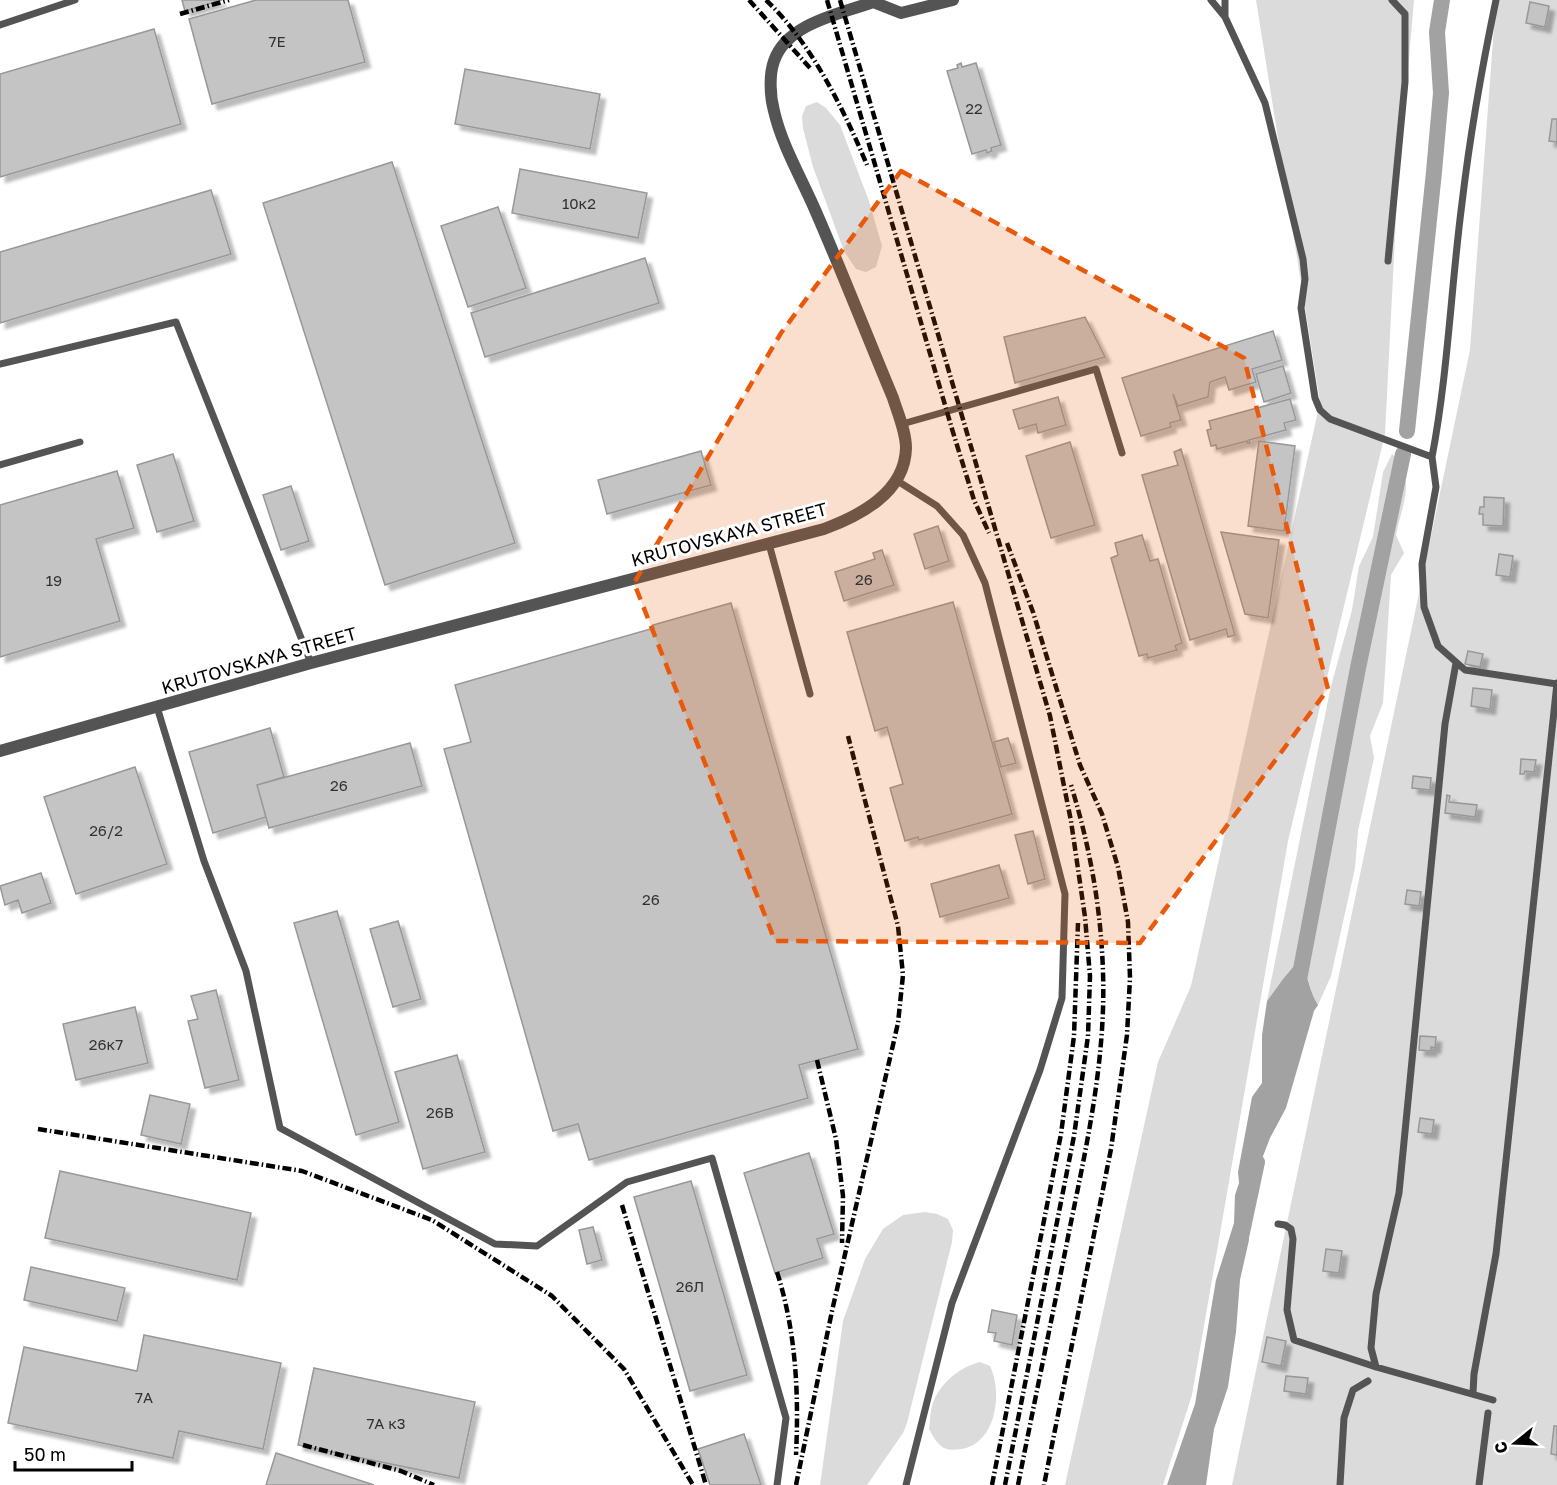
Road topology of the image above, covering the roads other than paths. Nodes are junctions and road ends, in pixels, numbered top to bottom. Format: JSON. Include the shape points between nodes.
{"nodes":[{"id":1,"x":75,"y":0,"type":"edge"},
{"id":2,"x":953,"y":0,"type":"edge"},
{"id":3,"x":1211,"y":0,"type":"edge"},
{"id":4,"x":1225,"y":0,"type":"edge"},
{"id":5,"x":1392,"y":0,"type":"edge"},
{"id":6,"x":1496,"y":0,"type":"edge"},
{"id":7,"x":873,"y":1,"type":"edge"},
{"id":8,"x":1225,"y":17,"type":"junction"},
{"id":9,"x":0,"y":24,"type":"edge"},
{"id":10,"x":1388,"y":261,"type":"dead end"},
{"id":11,"x":0,"y":364,"type":"edge"},
{"id":12,"x":902,"y":424,"type":"junction"},
{"id":13,"x":80,"y":442,"type":"dead end"},
{"id":14,"x":1122,"y":453,"type":"dead end"},
{"id":15,"x":1432,"y":457,"type":"junction"},
{"id":16,"x":0,"y":465,"type":"edge"},
{"id":17,"x":897,"y":480,"type":"junction"},
{"id":18,"x":769,"y":544,"type":"junction"},
{"id":19,"x":311,"y":663,"type":"junction"},
{"id":20,"x":1456,"y":663,"type":"junction"},
{"id":21,"x":1557,"y":683,"type":"edge"},
{"id":22,"x":810,"y":694,"type":"dead end"},
{"id":23,"x":157,"y":707,"type":"junction"},
{"id":24,"x":0,"y":751,"type":"edge"},
{"id":25,"x":1278,"y":1224,"type":"dead end"},
{"id":26,"x":1376,"y":1367,"type":"junction"},
{"id":27,"x":1368,"y":1380,"type":"dead end"},
{"id":28,"x":1473,"y":1393,"type":"junction"},
{"id":29,"x":1493,"y":1400,"type":"dead end"},
{"id":30,"x":1488,"y":1413,"type":"dead end"},
{"id":31,"x":777,"y":1485,"type":"edge"},
{"id":32,"x":906,"y":1485,"type":"edge"},
{"id":33,"x":1340,"y":1485,"type":"edge"},
{"id":34,"x":1479,"y":1485,"type":"edge"}],
"edges":[{"from":1,"to":9,"type":"lane"},
{"from":2,"to":7,"type":"street","name":"KRUTOVSKAYA STREET","via":[[900,13]]},
{"from":3,"to":8,"type":"lane"},
{"from":4,"to":8,"type":"lane"},
{"from":5,"to":10,"type":"lane","via":[[1405,14],[1405,82]]},
{"from":6,"to":15,"type":"lane","via":[[1462,202],[1440,416]]},
{"from":7,"to":12,"type":"street","name":"KRUTOVSKAYA STREET","via":[[808,26],[786,41],[774,60],[773,109]]},
{"from":8,"to":15,"type":"lane","via":[[1265,103],[1303,259],[1301,308],[1320,410],[1330,418]]},
{"from":11,"to":19,"type":"lane","via":[[176,322]]},
{"from":12,"to":14,"type":"lane","via":[[1096,369]]},
{"from":12,"to":17,"type":"street","name":"KRUTOVSKAYA STREET","via":[[906,447]]},
{"from":13,"to":16,"type":"lane"},
{"from":15,"to":20,"type":"lane","via":[[1436,487],[1422,564],[1424,607],[1438,645]]},
{"from":17,"to":18,"type":"street","name":"KRUTOVSKAYA STREET","via":[[874,504],[852,518]]},
{"from":17,"to":32,"type":"lane","via":[[937,506],[963,536],[985,583],[1065,894],[1062,998],[1040,1070],[952,1303]]},
{"from":18,"to":19,"type":"street","name":"KRUTOVSKAYA STREET"},
{"from":18,"to":22,"type":"lane"},
{"from":19,"to":23,"type":"street","name":"KRUTOVSKAYA STREET"},
{"from":20,"to":21,"type":"lane","via":[[1465,670]]},
{"from":20,"to":26,"type":"lane","via":[[1445,724],[1399,1192],[1376,1294],[1371,1348]]},
{"from":21,"to":28,"type":"lane","via":[[1496,1254]]},
{"from":23,"to":24,"type":"street","name":"KRUTOVSKAYA STREET"},
{"from":23,"to":31,"type":"lane","via":[[204,861],[246,970],[280,1128],[495,1244],[537,1246],[627,1182],[712,1158],[786,1418]]},
{"from":25,"to":26,"type":"lane","via":[[1292,1229],[1287,1310],[1294,1340]]},
{"from":26,"to":28,"type":"lane"},
{"from":27,"to":33,"type":"lane","via":[[1353,1390],[1344,1418]]},
{"from":28,"to":29,"type":"lane"},
{"from":30,"to":34,"type":"lane"}]}
